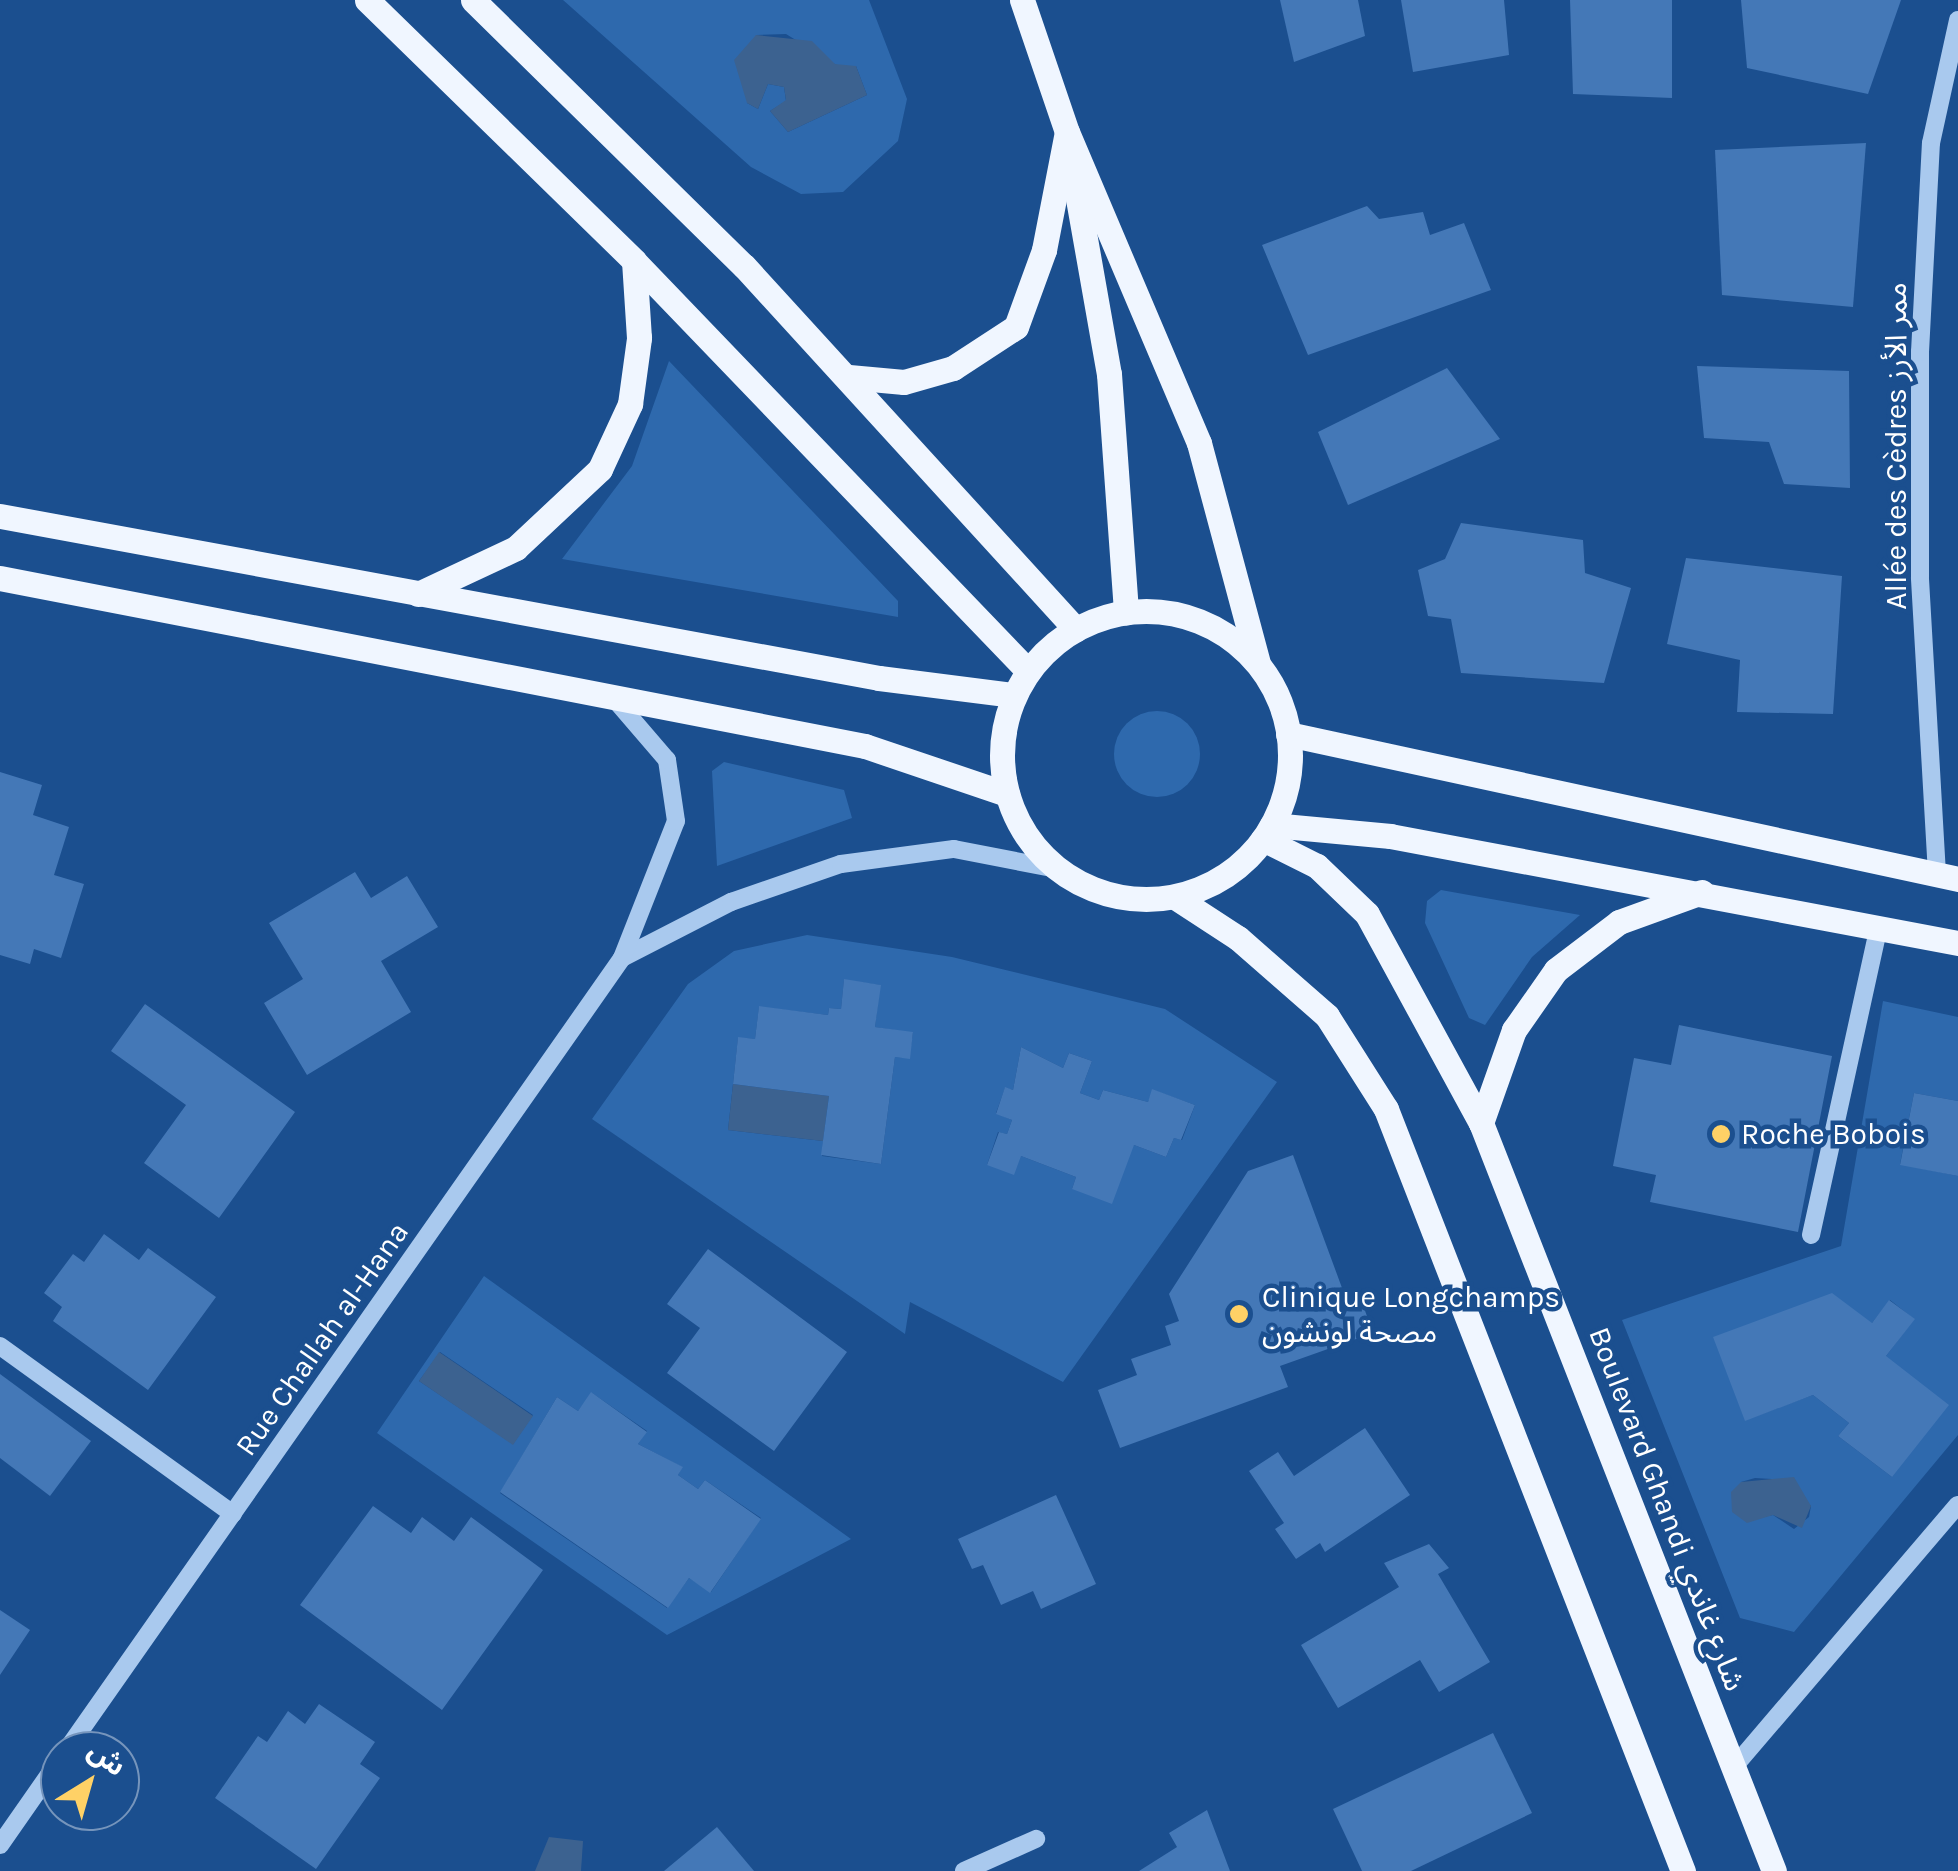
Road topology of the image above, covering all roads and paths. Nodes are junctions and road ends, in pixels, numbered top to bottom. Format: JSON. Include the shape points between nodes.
{"nodes":[{"id":1,"x":367,"y":0,"type":"edge"},
{"id":2,"x":473,"y":0,"type":"edge"},
{"id":3,"x":1022,"y":0,"type":"edge"},
{"id":4,"x":1958,"y":20,"type":"edge"},
{"id":5,"x":1066,"y":132,"type":"junction"},
{"id":6,"x":634,"y":261,"type":"junction"},
{"id":7,"x":849,"y":377,"type":"junction"},
{"id":8,"x":0,"y":516,"type":"edge"},
{"id":9,"x":0,"y":578,"type":"edge"},
{"id":10,"x":412,"y":596,"type":"junction"},
{"id":11,"x":1126,"y":612,"type":"junction"},
{"id":12,"x":1076,"y":628,"type":"junction"},
{"id":13,"x":1260,"y":668,"type":"junction"},
{"id":14,"x":1028,"y":671,"type":"junction"},
{"id":15,"x":1014,"y":695,"type":"junction"},
{"id":16,"x":618,"y":703,"type":"junction"},
{"id":17,"x":1288,"y":734,"type":"junction"},
{"id":18,"x":1007,"y":794,"type":"junction"},
{"id":19,"x":1267,"y":832,"type":"junction"},
{"id":20,"x":1057,"y":869,"type":"junction"},
{"id":21,"x":1947,"y":876,"type":"edge"},
{"id":22,"x":1706,"y":891,"type":"junction"},
{"id":23,"x":1174,"y":897,"type":"junction"},
{"id":24,"x":1879,"y":926,"type":"junction"},
{"id":25,"x":1958,"y":943,"type":"edge"},
{"id":26,"x":622,"y":958,"type":"junction"},
{"id":27,"x":1481,"y":1123,"type":"junction"},
{"id":28,"x":1811,"y":1234,"type":"dead end"},
{"id":29,"x":0,"y":1346,"type":"edge"},
{"id":30,"x":1958,"y":1505,"type":"edge"},
{"id":31,"x":233,"y":1514,"type":"junction"},
{"id":32,"x":80,"y":1731,"type":"edge"},
{"id":33,"x":1733,"y":1768,"type":"junction"},
{"id":34,"x":40,"y":1788,"type":"edge"},
{"id":35,"x":1036,"y":1839,"type":"dead end"},
{"id":36,"x":0,"y":1844,"type":"edge"},
{"id":37,"x":964,"y":1871,"type":"edge"},
{"id":38,"x":1683,"y":1871,"type":"edge"},
{"id":39,"x":1774,"y":1871,"type":"edge"}],
"edges":[{"from":1,"to":6,"type":"main road"},
{"from":2,"to":7,"type":"main road"},
{"from":3,"to":5,"type":"main road"},
{"from":4,"to":21,"type":"street","name":"Allée des Cèdres ممر الأرز","via":[[1931,143],[1920,352],[1920,577]]},
{"from":5,"to":7,"type":"main road","via":[[1044,250],[1016,326],[954,368],[904,382]]},
{"from":5,"to":11,"type":"main road","via":[[1109,374]]},
{"from":5,"to":13,"type":"main road","via":[[1199,444]]},
{"from":6,"to":10,"type":"main road","via":[[639,338],[630,404],[600,469],[516,548]]},
{"from":6,"to":14,"type":"main road"},
{"from":7,"to":12,"type":"main road"},
{"from":8,"to":10,"type":"main road"},
{"from":9,"to":16,"type":"main road"},
{"from":10,"to":15,"type":"main road"},
{"from":11,"to":12,"type":"main road"},
{"from":11,"to":13,"type":"main road","via":[[1203,623]]},
{"from":12,"to":14,"type":"main road"},
{"from":13,"to":17,"type":"main road"},
{"from":14,"to":15,"type":"main road"},
{"from":15,"to":18,"type":"main road","via":[[1001,744]]},
{"from":16,"to":18,"type":"main road","via":[[864,746]]},
{"from":16,"to":26,"type":"street","via":[[667,760],[676,821]]},
{"from":17,"to":19,"type":"main road","via":[[1288,781]]},
{"from":17,"to":21,"type":"main road"},
{"from":18,"to":20,"type":"main road","via":[[1026,836]]},
{"from":19,"to":22,"type":"main road","via":[[1390,836]]},
{"from":19,"to":23,"type":"main road","via":[[1235,869]]},
{"from":19,"to":27,"type":"main road","name":"Boulevard Ghandi شارع غاندي","via":[[1367,914]]},
{"from":20,"to":23,"type":"main road","via":[[1133,899]]},
{"from":20,"to":26,"type":"street","via":[[967,850],[841,864],[731,902]]},
{"from":22,"to":24,"type":"main road"},
{"from":22,"to":27,"type":"main road","via":[[1619,922],[1556,970],[1514,1030]]},
{"from":23,"to":38,"type":"main road","via":[[1238,938],[1327,1016],[1386,1109]]},
{"from":24,"to":25,"type":"main road"},
{"from":24,"to":28,"type":"street"},
{"from":26,"to":31,"type":"street","name":"Rue Challah al-Hana"},
{"from":27,"to":33,"type":"main road","name":"Boulevard Ghandi شارع غاندي"},
{"from":29,"to":31,"type":"street"},
{"from":30,"to":33,"type":"street"},
{"from":31,"to":32,"type":"street","name":"Rue Challah al-Hana"},
{"from":33,"to":39,"type":"main road","name":"Boulevard Ghandi شارع غاندي"},
{"from":34,"to":36,"type":"street"},
{"from":35,"to":37,"type":"street"}]}
